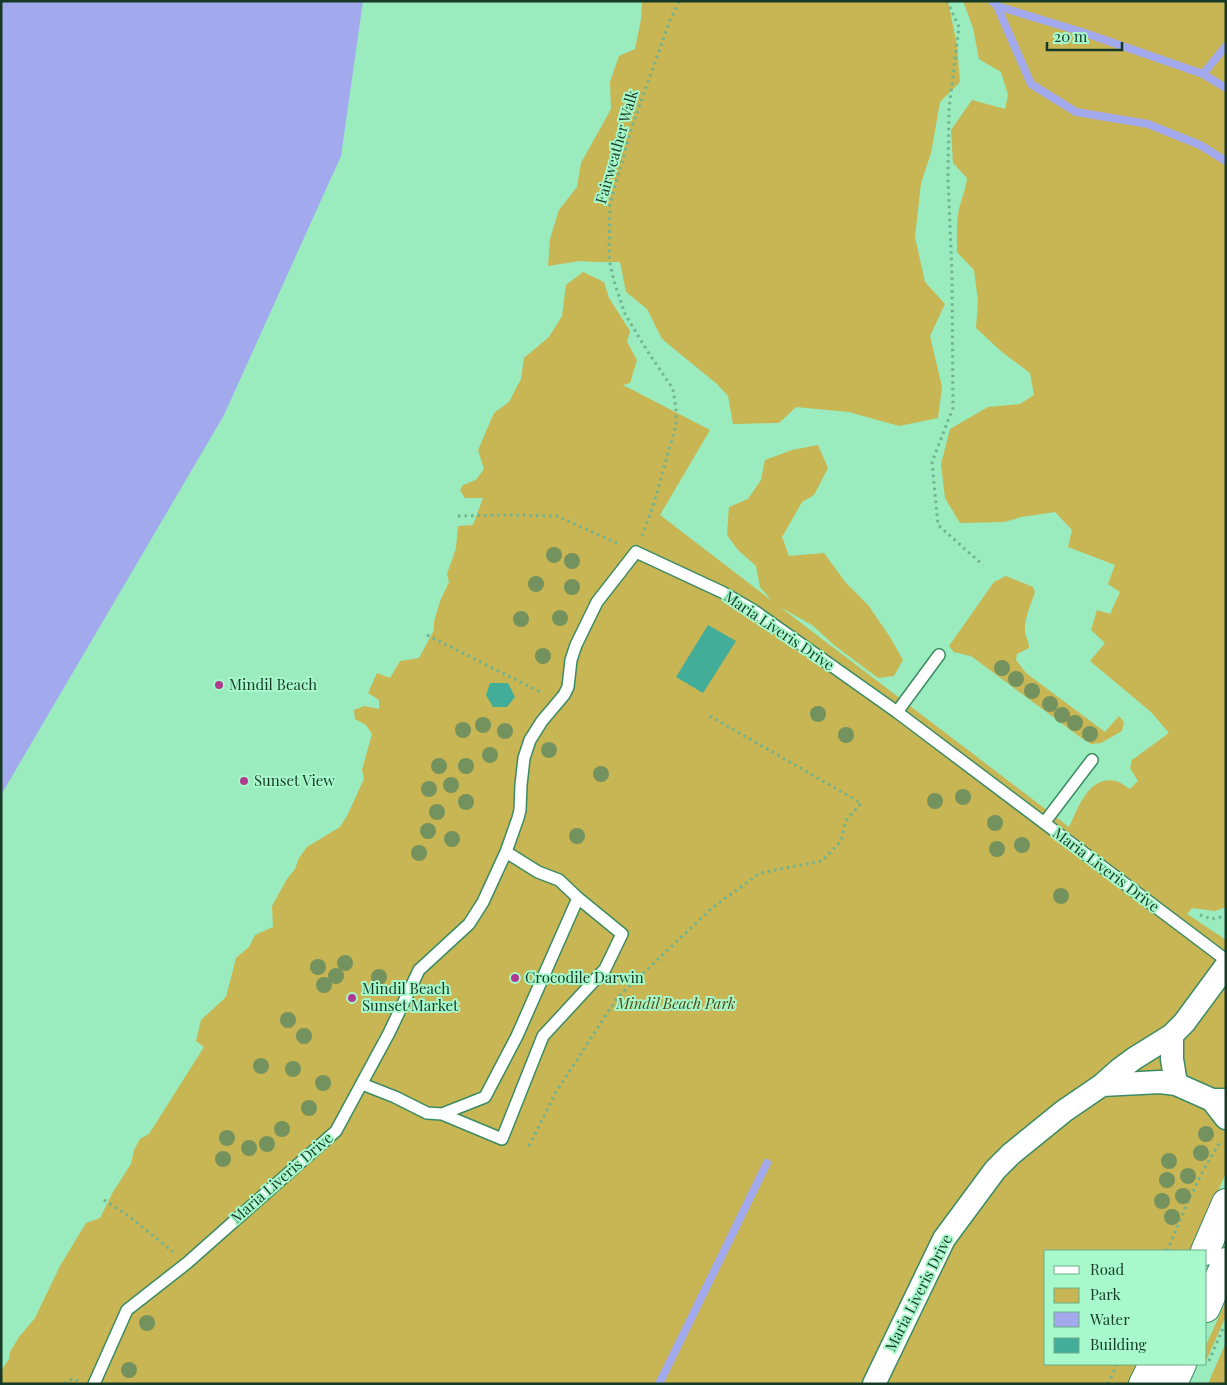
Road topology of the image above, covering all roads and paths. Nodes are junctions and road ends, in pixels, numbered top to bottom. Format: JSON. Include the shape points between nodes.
{"nodes":[{"id":1,"x":679,"y":1,"type":"edge"},
{"id":2,"x":946,"y":1,"type":"edge"},
{"id":3,"x":458,"y":516,"type":"dead end"},
{"id":4,"x":636,"y":552,"type":"junction"},
{"id":5,"x":983,"y":565,"type":"dead end"},
{"id":6,"x":427,"y":635,"type":"dead end"},
{"id":7,"x":939,"y":655,"type":"dead end"},
{"id":8,"x":558,"y":702,"type":"junction"},
{"id":9,"x":897,"y":712,"type":"junction"},
{"id":10,"x":708,"y":715,"type":"dead end"},
{"id":11,"x":1092,"y":760,"type":"dead end"},
{"id":12,"x":1044,"y":824,"type":"junction"},
{"id":13,"x":506,"y":852,"type":"junction"},
{"id":14,"x":578,"y":898,"type":"junction"},
{"id":15,"x":1226,"y":960,"type":"edge"},
{"id":16,"x":1226,"y":966,"type":"edge"},
{"id":17,"x":1172,"y":1035,"type":"junction"},
{"id":18,"x":362,"y":1084,"type":"junction"},
{"id":19,"x":1176,"y":1084,"type":"junction"},
{"id":20,"x":1102,"y":1085,"type":"junction"},
{"id":21,"x":1219,"y":1100,"type":"edge"},
{"id":22,"x":442,"y":1114,"type":"junction"},
{"id":23,"x":1226,"y":1118,"type":"edge"},
{"id":24,"x":1226,"y":1134,"type":"edge"},
{"id":25,"x":529,"y":1146,"type":"dead end"},
{"id":26,"x":104,"y":1200,"type":"dead end"},
{"id":27,"x":1226,"y":1203,"type":"edge"},
{"id":28,"x":1167,"y":1250,"type":"edge"},
{"id":29,"x":1205,"y":1250,"type":"edge"},
{"id":30,"x":1226,"y":1262,"type":"edge"},
{"id":31,"x":187,"y":1263,"type":"junction"},
{"id":32,"x":1207,"y":1306,"type":"edge"},
{"id":33,"x":1226,"y":1323,"type":"edge"},
{"id":34,"x":1207,"y":1348,"type":"edge"},
{"id":35,"x":1117,"y":1365,"type":"edge"},
{"id":36,"x":1152,"y":1365,"type":"edge"},
{"id":37,"x":1194,"y":1365,"type":"edge"},
{"id":38,"x":94,"y":1384,"type":"edge"},
{"id":39,"x":874,"y":1384,"type":"edge"},
{"id":40,"x":1108,"y":1384,"type":"edge"},
{"id":41,"x":1143,"y":1384,"type":"edge"},
{"id":42,"x":1173,"y":1384,"type":"edge"}],
"edges":[{"from":1,"to":4,"type":"path","name":"Fairweather Walk","via":[[632,127],[610,204],[609,259],[625,314],[673,389],[676,409],[676,425]]},
{"from":2,"to":5,"type":"path","via":[[959,27],[949,109],[953,408],[932,462],[938,525]]},
{"from":3,"to":4,"type":"path","via":[[557,516]]},
{"from":4,"to":8,"type":"lane","name":"Maria Liveris Drive","via":[[597,602],[576,645],[568,687]]},
{"from":4,"to":9,"type":"lane","name":"Maria Liveris Drive","via":[[753,610]]},
{"from":6,"to":8,"type":"path"},
{"from":7,"to":9,"type":"lane"},
{"from":8,"to":13,"type":"lane","name":"Maria Liveris Drive","via":[[530,740],[524,758],[520,810]]},
{"from":9,"to":12,"type":"lane","name":"Maria Liveris Drive"},
{"from":10,"to":25,"type":"path","via":[[861,802],[846,821],[841,841],[822,861],[760,873],[712,908],[617,998],[556,1092]]},
{"from":11,"to":12,"type":"lane"},
{"from":12,"to":15,"type":"lane","name":"Maria Liveris Drive"},
{"from":13,"to":14,"type":"lane","via":[[538,872],[559,880]]},
{"from":13,"to":18,"type":"lane","name":"Maria Liveris Drive","via":[[470,924],[419,970]]},
{"from":14,"to":22,"type":"lane","via":[[517,1036],[485,1097]]},
{"from":14,"to":22,"type":"lane","via":[[622,934],[604,969],[542,1036],[502,1139]]},
{"from":16,"to":17,"type":"street","name":"Maria Liveris Drive"},
{"from":17,"to":19,"type":"street"},
{"from":17,"to":20,"type":"street","name":"Maria Liveris Drive","via":[[1127,1064]]},
{"from":18,"to":22,"type":"lane","via":[[427,1113]]},
{"from":18,"to":31,"type":"lane","name":"Maria Liveris Drive","via":[[336,1131]]},
{"from":19,"to":20,"type":"street"},
{"from":19,"to":21,"type":"street"},
{"from":20,"to":39,"type":"street","name":"Maria Liveris Drive","via":[[1028,1139],[995,1170],[944,1239]]},
{"from":21,"to":23,"type":"street"},
{"from":24,"to":28,"type":"path","via":[[1192,1195]]},
{"from":26,"to":31,"type":"path"},
{"from":27,"to":29,"type":"street"},
{"from":30,"to":32,"type":"street"},
{"from":31,"to":38,"type":"lane","name":"Maria Liveris Drive","via":[[128,1310]]},
{"from":33,"to":34,"type":"path"},
{"from":35,"to":40,"type":"path"},
{"from":36,"to":41,"type":"street"},
{"from":37,"to":42,"type":"street"}]}
